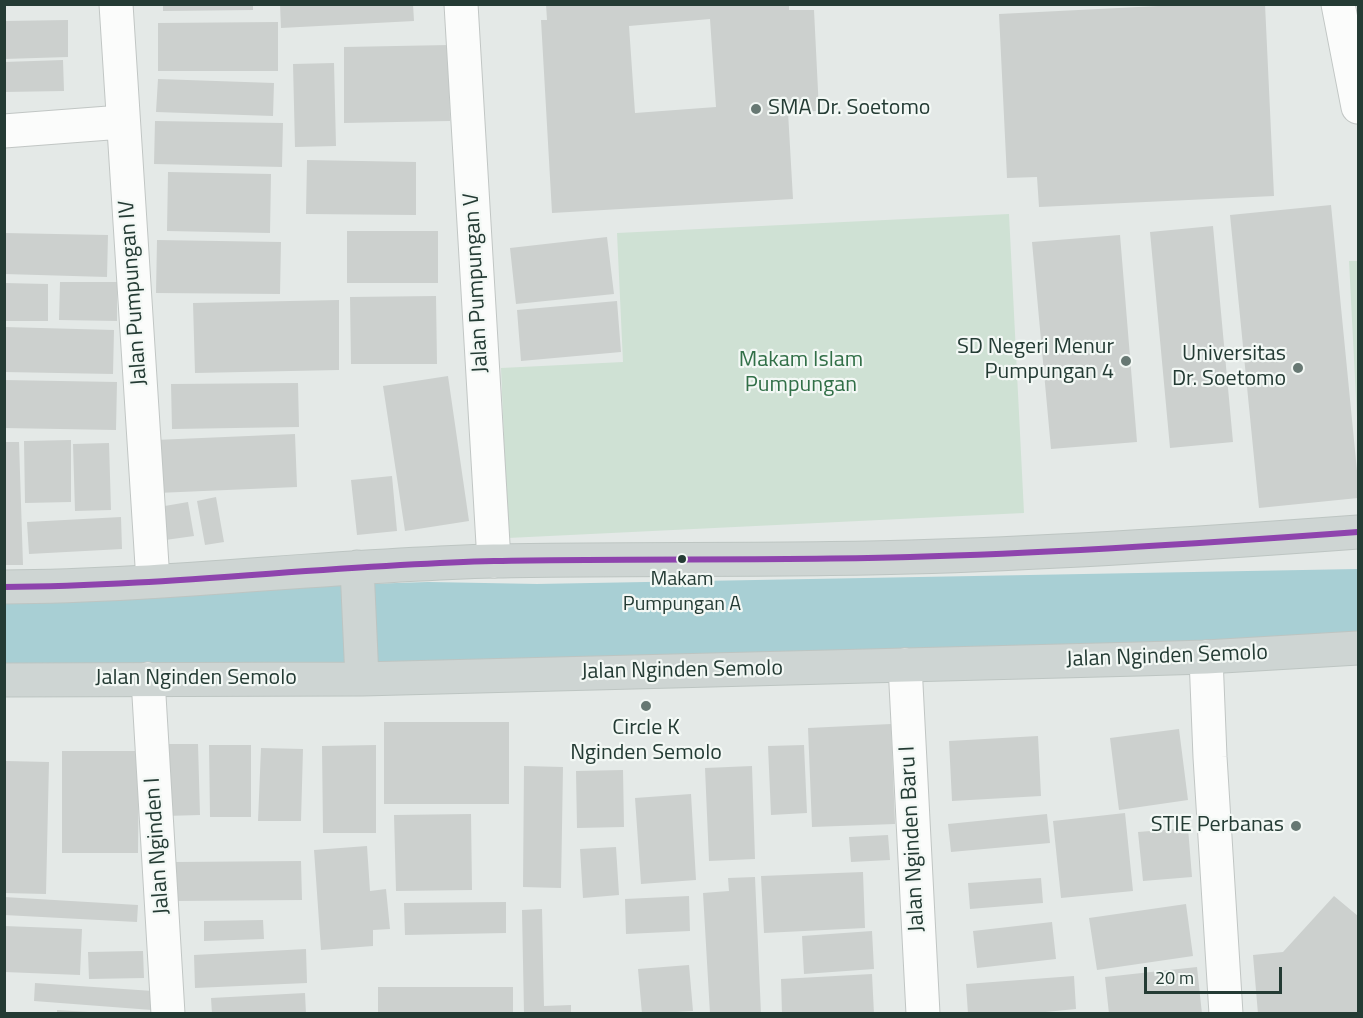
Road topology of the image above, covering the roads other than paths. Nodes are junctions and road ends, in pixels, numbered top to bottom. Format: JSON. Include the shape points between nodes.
{"nodes":[{"id":1,"x":116,"y":4,"type":"edge"},
{"id":2,"x":461,"y":4,"type":"edge"},
{"id":3,"x":1338,"y":4,"type":"edge"},
{"id":4,"x":1359,"y":107,"type":"edge"},
{"id":5,"x":122,"y":122,"type":"junction"},
{"id":6,"x":4,"y":131,"type":"edge"},
{"id":7,"x":1359,"y":532,"type":"edge"},
{"id":8,"x":494,"y":561,"type":"junction"},
{"id":9,"x":153,"y":581,"type":"junction"},
{"id":10,"x":358,"y":582,"type":"junction"},
{"id":11,"x":4,"y":587,"type":"edge"},
{"id":12,"x":1359,"y":648,"type":"edge"},
{"id":13,"x":1206,"y":657,"type":"junction"},
{"id":14,"x":905,"y":665,"type":"junction"},
{"id":15,"x":362,"y":666,"type":"junction"},
{"id":16,"x":4,"y":680,"type":"edge"},
{"id":17,"x":148,"y":693,"type":"junction"},
{"id":18,"x":168,"y":1014,"type":"edge"},
{"id":19,"x":923,"y":1014,"type":"edge"},
{"id":20,"x":1226,"y":1014,"type":"edge"}],
"edges":[{"from":1,"to":5,"type":"street","name":"Jalan Pumpungan IV"},
{"from":2,"to":8,"type":"street","name":"Jalan Pumpungan V"},
{"from":3,"to":4,"type":"street"},
{"from":5,"to":6,"type":"street"},
{"from":5,"to":9,"type":"street","name":"Jalan Pumpungan IV"},
{"from":7,"to":8,"type":"main road","via":[[909,558]]},
{"from":8,"to":10,"type":"main road"},
{"from":9,"to":10,"type":"main road"},
{"from":9,"to":11,"type":"main road"},
{"from":10,"to":15,"type":"main road"},
{"from":12,"to":13,"type":"main road","name":"Jalan Nginden Semolo"},
{"from":13,"to":14,"type":"main road","name":"Jalan Nginden Semolo"},
{"from":13,"to":20,"type":"street"},
{"from":14,"to":15,"type":"main road","name":"Jalan Nginden Semolo"},
{"from":14,"to":19,"type":"street","name":"Jalan Nginden Baru I"},
{"from":15,"to":17,"type":"main road","name":"Jalan Nginden Semolo"},
{"from":16,"to":17,"type":"main road","name":"Jalan Nginden Semolo"},
{"from":17,"to":18,"type":"street","name":"Jalan Nginden I"}]}
